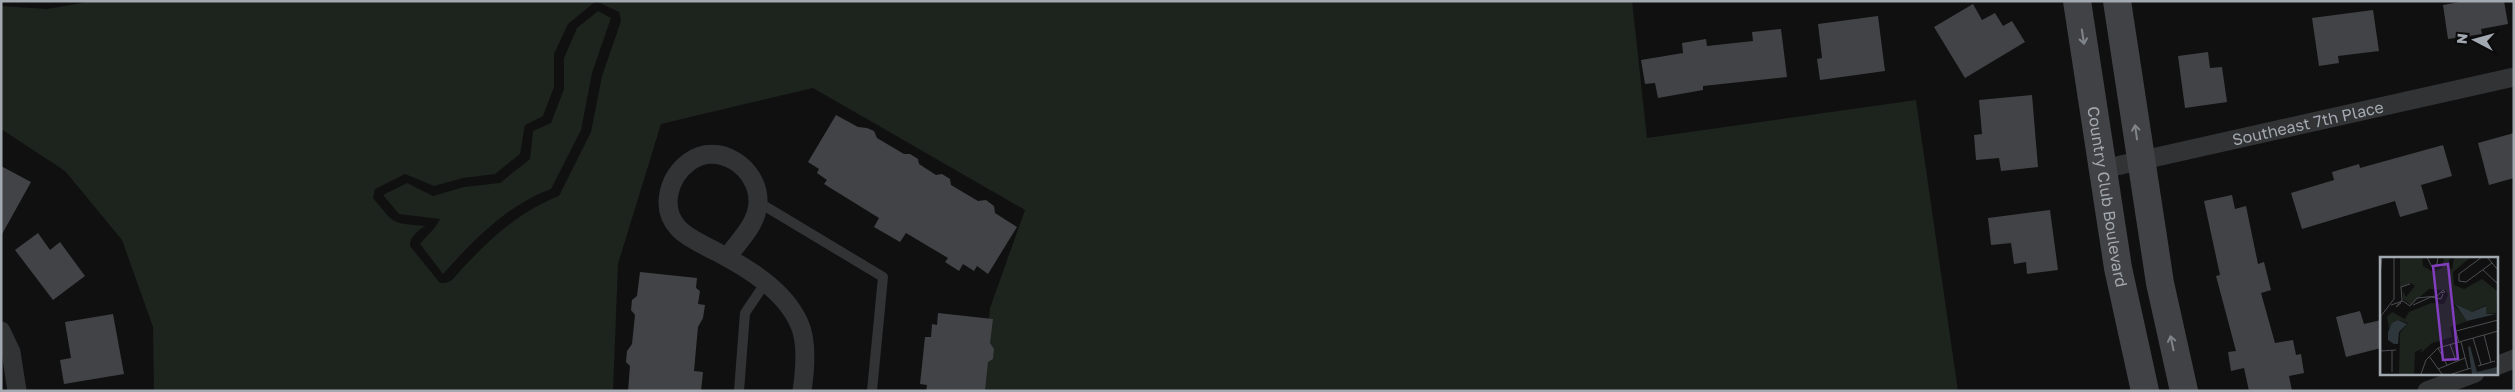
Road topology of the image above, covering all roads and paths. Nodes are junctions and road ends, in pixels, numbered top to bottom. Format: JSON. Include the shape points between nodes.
{"nodes":[{"id":1,"x":2077,"y":1,"type":"edge"},
{"id":2,"x":2117,"y":1,"type":"edge"},
{"id":3,"x":2514,"y":77,"type":"edge"},
{"id":4,"x":2141,"y":160,"type":"junction"},
{"id":5,"x":2102,"y":169,"type":"junction"},
{"id":6,"x":758,"y":202,"type":"junction"},
{"id":7,"x":727,"y":257,"type":"junction"},
{"id":8,"x":766,"y":282,"type":"junction"},
{"id":9,"x":1,"y":331,"type":"edge"},
{"id":10,"x":2514,"y":359,"type":"edge"},
{"id":11,"x":2498,"y":365,"type":"edge"},
{"id":12,"x":2472,"y":374,"type":"edge"},
{"id":13,"x":17,"y":391,"type":"edge"},
{"id":14,"x":739,"y":391,"type":"edge"},
{"id":15,"x":802,"y":391,"type":"edge"},
{"id":16,"x":872,"y":391,"type":"edge"},
{"id":17,"x":2145,"y":391,"type":"edge"},
{"id":18,"x":2184,"y":391,"type":"edge"},
{"id":19,"x":2427,"y":391,"type":"edge"}],
"edges":[{"from":1,"to":5,"type":"main road","name":"Country Club Boulevard","one_way":true},
{"from":4,"to":2,"type":"main road","one_way":true},
{"from":3,"to":4,"type":"street","name":"Southeast 7th Place"},
{"from":4,"to":5,"type":"street","name":"Southeast 7th Place"},
{"from":18,"to":4,"type":"main road","one_way":true,"via":[[2160,283]]},
{"from":5,"to":17,"type":"main road","name":"Country Club Boulevard","via":[[2126,311]]},
{"from":6,"to":7,"type":"street","via":[[750,226]]},
{"from":6,"to":7,"type":"street","via":[[756,186],[749,172],[737,161],[723,156],[707,155],[692,159],[672,182],[668,198],[677,228]]},
{"from":6,"to":16,"type":"lane","via":[[883,278]]},
{"from":7,"to":8,"type":"street"},
{"from":8,"to":14,"type":"lane","via":[[745,313]]},
{"from":8,"to":15,"type":"street","via":[[784,300],[800,324],[806,366]]},
{"from":9,"to":13,"type":"street","via":[[11,352]]},
{"from":10,"to":11,"type":"street"},
{"from":12,"to":19,"type":"street"}]}
